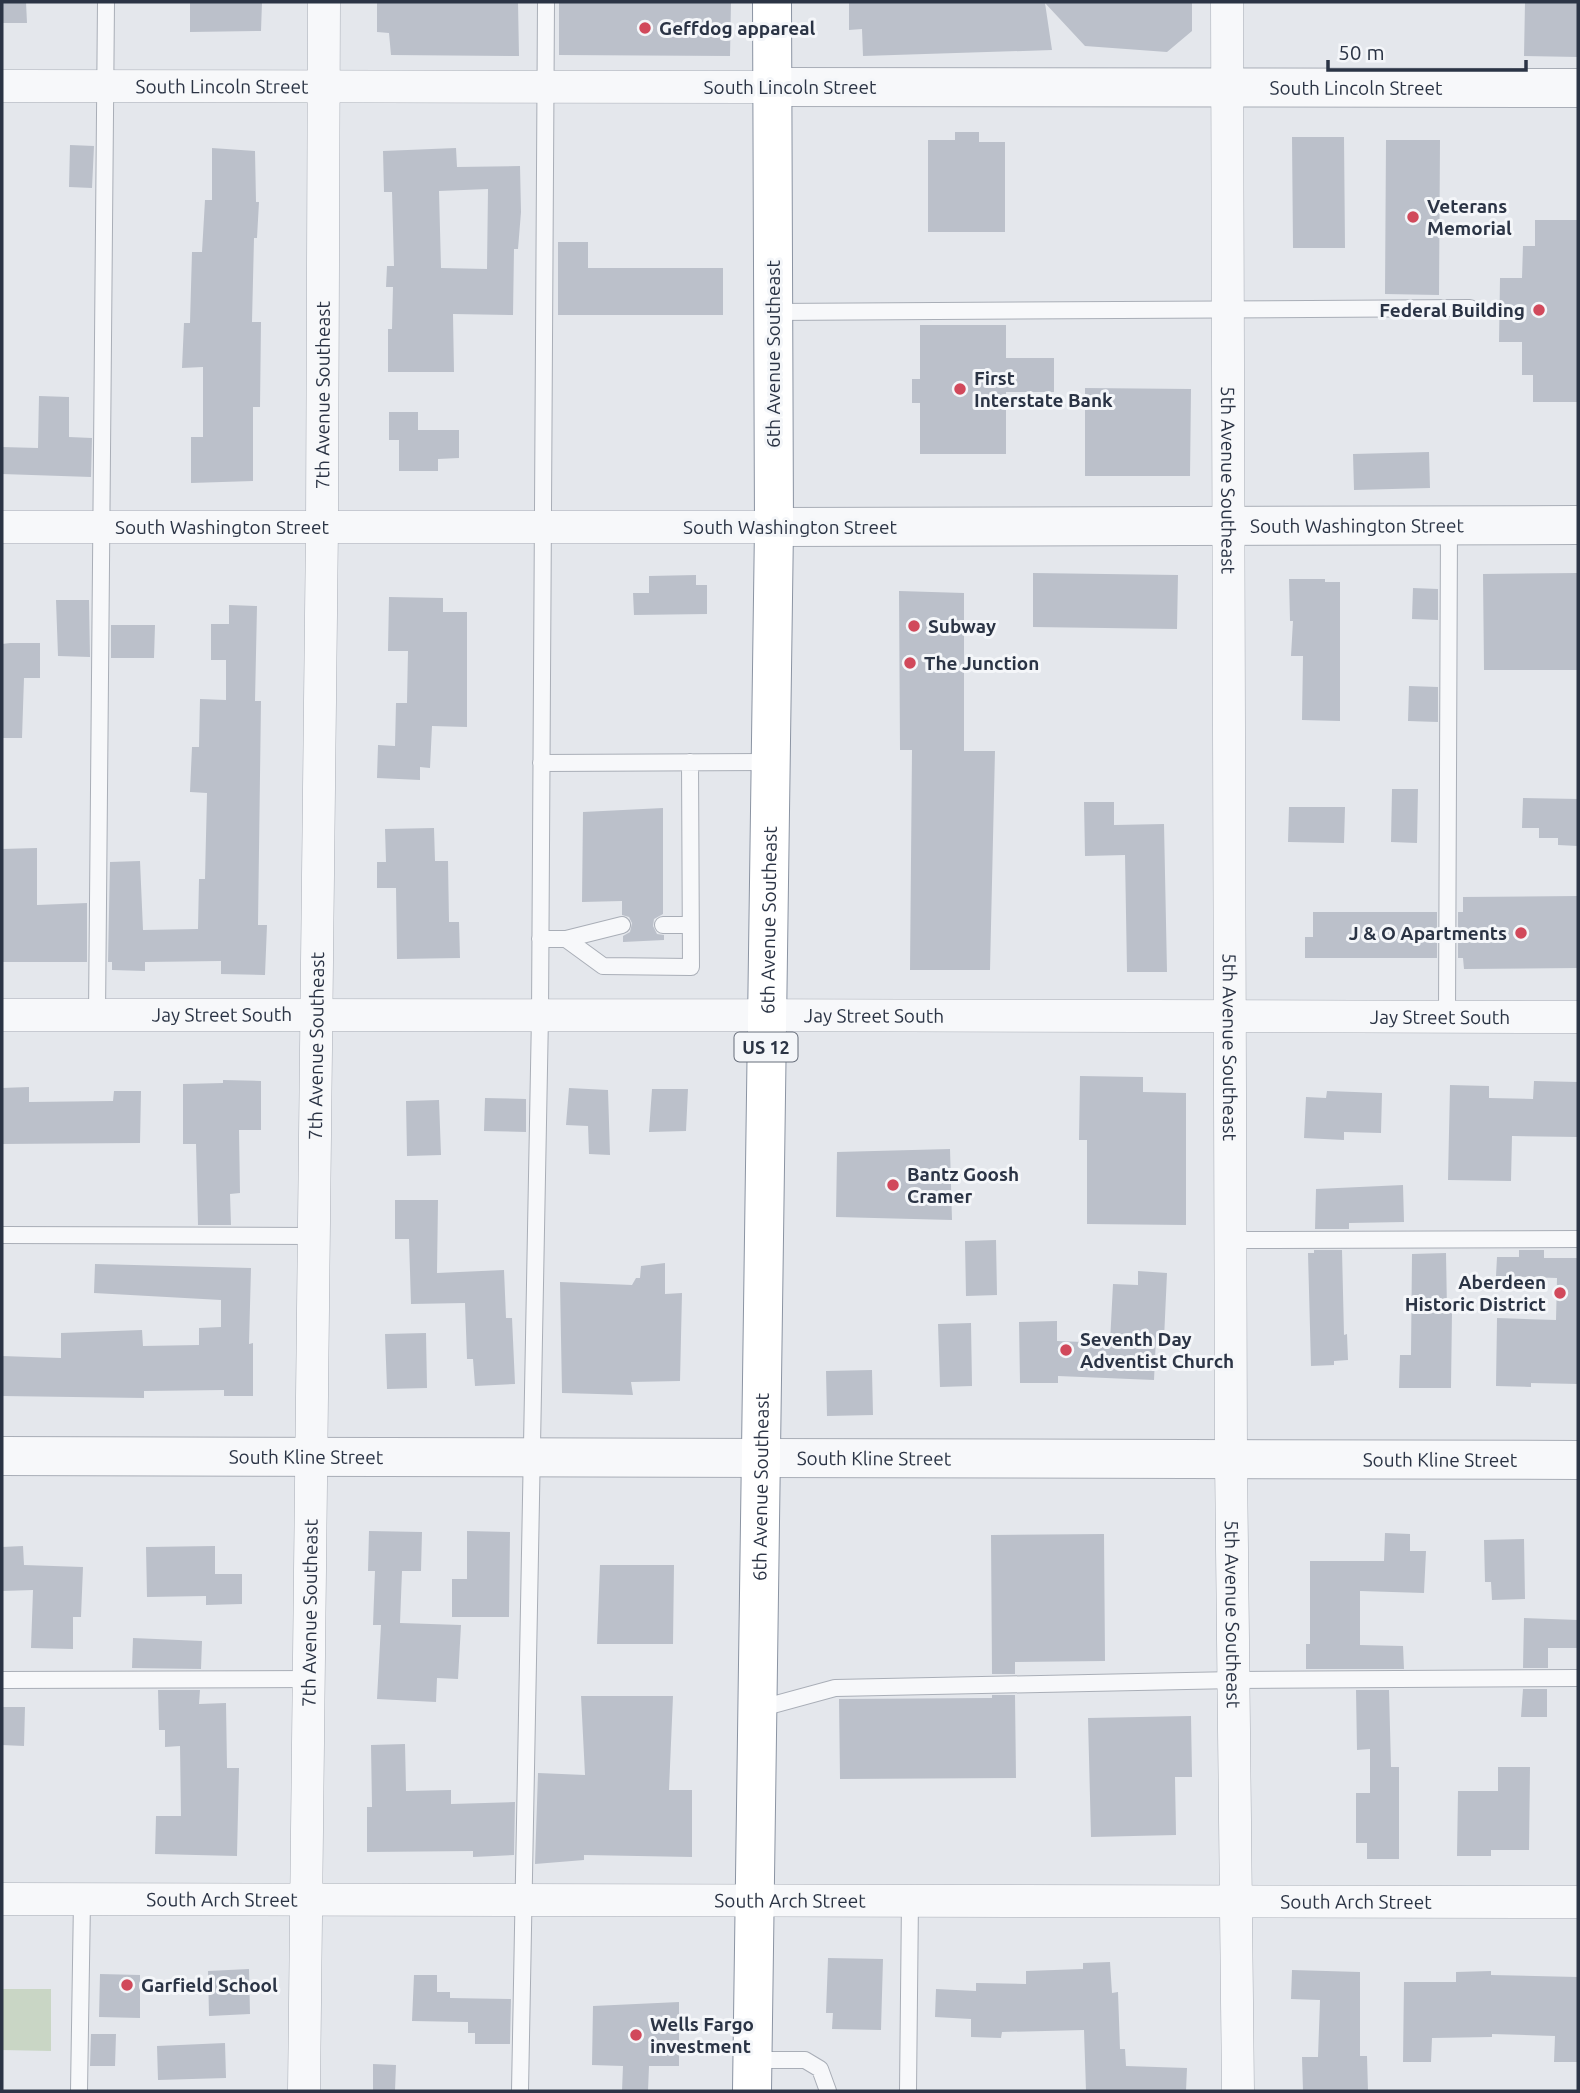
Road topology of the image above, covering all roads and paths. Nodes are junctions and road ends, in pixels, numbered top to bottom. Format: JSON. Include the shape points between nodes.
{"nodes":[{"id":1,"x":106,"y":2,"type":"edge"},
{"id":2,"x":324,"y":2,"type":"edge"},
{"id":3,"x":546,"y":2,"type":"edge"},
{"id":4,"x":772,"y":2,"type":"edge"},
{"id":5,"x":1227,"y":2,"type":"edge"},
{"id":6,"x":2,"y":86,"type":"edge"},
{"id":7,"x":106,"y":86,"type":"junction"},
{"id":8,"x":324,"y":87,"type":"junction"},
{"id":9,"x":546,"y":87,"type":"junction"},
{"id":10,"x":772,"y":87,"type":"junction"},
{"id":11,"x":1227,"y":87,"type":"junction"},
{"id":12,"x":1578,"y":88,"type":"edge"},
{"id":13,"x":1226,"y":308,"type":"junction"},
{"id":14,"x":1470,"y":308,"type":"dead end"},
{"id":15,"x":772,"y":312,"type":"junction"},
{"id":16,"x":1227,"y":524,"type":"junction"},
{"id":17,"x":1448,"y":525,"type":"junction"},
{"id":18,"x":1578,"y":525,"type":"edge"},
{"id":19,"x":2,"y":527,"type":"edge"},
{"id":20,"x":101,"y":527,"type":"junction"},
{"id":21,"x":774,"y":527,"type":"junction"},
{"id":22,"x":322,"y":528,"type":"junction"},
{"id":23,"x":542,"y":528,"type":"junction"},
{"id":24,"x":690,"y":762,"type":"junction"},
{"id":25,"x":770,"y":762,"type":"junction"},
{"id":26,"x":541,"y":763,"type":"junction"},
{"id":27,"x":622,"y":925,"type":"dead end"},
{"id":28,"x":663,"y":925,"type":"dead end"},
{"id":29,"x":690,"y":925,"type":"junction"},
{"id":30,"x":540,"y":939,"type":"junction"},
{"id":31,"x":566,"y":939,"type":"junction"},
{"id":32,"x":315,"y":1014,"type":"junction"},
{"id":33,"x":766,"y":1014,"type":"junction"},
{"id":34,"x":2,"y":1015,"type":"edge"},
{"id":35,"x":97,"y":1015,"type":"junction"},
{"id":36,"x":540,"y":1015,"type":"junction"},
{"id":37,"x":1447,"y":1017,"type":"junction"},
{"id":38,"x":1578,"y":1017,"type":"edge"},
{"id":39,"x":1231,"y":1019,"type":"junction"},
{"id":40,"x":2,"y":1235,"type":"edge"},
{"id":41,"x":313,"y":1236,"type":"junction"},
{"id":42,"x":1578,"y":1239,"type":"edge"},
{"id":43,"x":1231,"y":1240,"type":"junction"},
{"id":44,"x":2,"y":1456,"type":"edge"},
{"id":45,"x":312,"y":1456,"type":"junction"},
{"id":46,"x":531,"y":1456,"type":"junction"},
{"id":47,"x":761,"y":1457,"type":"junction"},
{"id":48,"x":1231,"y":1459,"type":"junction"},
{"id":49,"x":1578,"y":1460,"type":"edge"},
{"id":50,"x":1578,"y":1678,"type":"edge"},
{"id":51,"x":309,"y":1679,"type":"junction"},
{"id":52,"x":1235,"y":1679,"type":"junction"},
{"id":53,"x":2,"y":1680,"type":"edge"},
{"id":54,"x":758,"y":1709,"type":"junction"},
{"id":55,"x":2,"y":1899,"type":"edge"},
{"id":56,"x":82,"y":1900,"type":"junction"},
{"id":57,"x":910,"y":1900,"type":"junction"},
{"id":58,"x":307,"y":1901,"type":"junction"},
{"id":59,"x":523,"y":1901,"type":"junction"},
{"id":60,"x":1237,"y":1901,"type":"junction"},
{"id":61,"x":755,"y":1902,"type":"junction"},
{"id":62,"x":1578,"y":1902,"type":"edge"},
{"id":63,"x":752,"y":2076,"type":"edge"},
{"id":64,"x":79,"y":2091,"type":"edge"},
{"id":65,"x":304,"y":2091,"type":"edge"},
{"id":66,"x":520,"y":2091,"type":"edge"},
{"id":67,"x":828,"y":2091,"type":"edge"},
{"id":68,"x":908,"y":2091,"type":"edge"},
{"id":69,"x":1238,"y":2091,"type":"edge"}],
"edges":[{"from":1,"to":7,"type":"lane"},
{"from":2,"to":8,"type":"street","name":"7th Avenue Southeast"},
{"from":3,"to":9,"type":"lane"},
{"from":4,"to":10,"type":"highway","name":"6th Avenue Southeast","number":"US 12"},
{"from":5,"to":11,"type":"street","name":"5th Avenue Southeast"},
{"from":6,"to":7,"type":"street","name":"South Lincoln Street"},
{"from":7,"to":8,"type":"street","name":"South Lincoln Street"},
{"from":7,"to":20,"type":"lane"},
{"from":8,"to":9,"type":"street","name":"South Lincoln Street"},
{"from":8,"to":22,"type":"street","name":"7th Avenue Southeast"},
{"from":9,"to":10,"type":"street","name":"South Lincoln Street"},
{"from":9,"to":23,"type":"lane"},
{"from":10,"to":11,"type":"street","name":"South Lincoln Street"},
{"from":10,"to":15,"type":"highway","name":"6th Avenue Southeast","number":"US 12"},
{"from":11,"to":12,"type":"street","name":"South Lincoln Street"},
{"from":11,"to":13,"type":"street","name":"5th Avenue Southeast"},
{"from":13,"to":14,"type":"lane"},
{"from":13,"to":15,"type":"lane"},
{"from":13,"to":16,"type":"street","name":"5th Avenue Southeast"},
{"from":15,"to":21,"type":"highway","name":"6th Avenue Southeast","number":"US 12"},
{"from":16,"to":17,"type":"street","name":"South Washington Street"},
{"from":16,"to":21,"type":"street","name":"South Washington Street"},
{"from":16,"to":39,"type":"street","name":"5th Avenue Southeast"},
{"from":17,"to":18,"type":"street","name":"South Washington Street"},
{"from":17,"to":37,"type":"lane"},
{"from":19,"to":20,"type":"street","name":"South Washington Street"},
{"from":20,"to":22,"type":"street","name":"South Washington Street"},
{"from":20,"to":35,"type":"lane"},
{"from":21,"to":23,"type":"street","name":"South Washington Street"},
{"from":21,"to":25,"type":"highway","name":"6th Avenue Southeast","number":"US 12"},
{"from":22,"to":23,"type":"street","name":"South Washington Street"},
{"from":22,"to":32,"type":"street","name":"7th Avenue Southeast"},
{"from":23,"to":26,"type":"lane"},
{"from":24,"to":25,"type":"lane"},
{"from":24,"to":26,"type":"lane"},
{"from":24,"to":29,"type":"lane"},
{"from":25,"to":33,"type":"highway","name":"6th Avenue Southeast","number":"US 12"},
{"from":26,"to":30,"type":"lane"},
{"from":27,"to":31,"type":"lane"},
{"from":28,"to":29,"type":"lane"},
{"from":29,"to":31,"type":"lane","via":[[691,967],[603,966]]},
{"from":30,"to":31,"type":"lane"},
{"from":30,"to":36,"type":"lane"},
{"from":32,"to":35,"type":"street","name":"Jay Street South"},
{"from":32,"to":36,"type":"street","name":"Jay Street South"},
{"from":32,"to":41,"type":"street","name":"7th Avenue Southeast"},
{"from":33,"to":36,"type":"street","name":"Jay Street South"},
{"from":33,"to":39,"type":"street","name":"Jay Street South"},
{"from":33,"to":47,"type":"highway","name":"6th Avenue Southeast","number":"US 12"},
{"from":34,"to":35,"type":"street","name":"Jay Street South"},
{"from":36,"to":46,"type":"lane"},
{"from":37,"to":38,"type":"street","name":"Jay Street South"},
{"from":37,"to":39,"type":"street","name":"Jay Street South"},
{"from":39,"to":43,"type":"street","name":"5th Avenue Southeast"},
{"from":40,"to":41,"type":"lane"},
{"from":41,"to":45,"type":"street","name":"7th Avenue Southeast"},
{"from":42,"to":43,"type":"lane"},
{"from":43,"to":48,"type":"street","name":"5th Avenue Southeast"},
{"from":44,"to":45,"type":"street","name":"South Kline Street"},
{"from":45,"to":46,"type":"street","name":"South Kline Street"},
{"from":45,"to":51,"type":"street","name":"7th Avenue Southeast"},
{"from":46,"to":47,"type":"street","name":"South Kline Street"},
{"from":46,"to":59,"type":"lane"},
{"from":47,"to":48,"type":"street","name":"South Kline Street"},
{"from":47,"to":54,"type":"highway","name":"6th Avenue Southeast","number":"US 12"},
{"from":48,"to":49,"type":"street","name":"South Kline Street"},
{"from":48,"to":52,"type":"street","name":"5th Avenue Southeast"},
{"from":50,"to":52,"type":"lane"},
{"from":51,"to":53,"type":"lane"},
{"from":51,"to":58,"type":"street","name":"7th Avenue Southeast"},
{"from":52,"to":54,"type":"lane","via":[[835,1688]]},
{"from":52,"to":60,"type":"street","name":"5th Avenue Southeast"},
{"from":54,"to":61,"type":"highway","name":"6th Avenue Southeast","number":"US 12"},
{"from":55,"to":56,"type":"street","name":"South Arch Street"},
{"from":56,"to":58,"type":"street","name":"South Arch Street"},
{"from":56,"to":64,"type":"lane"},
{"from":57,"to":60,"type":"street","name":"South Arch Street"},
{"from":57,"to":61,"type":"street","name":"South Arch Street"},
{"from":57,"to":68,"type":"lane"},
{"from":58,"to":59,"type":"street","name":"South Arch Street"},
{"from":58,"to":65,"type":"street","name":"7th Avenue Southeast"},
{"from":59,"to":61,"type":"street","name":"South Arch Street"},
{"from":59,"to":66,"type":"lane"},
{"from":60,"to":62,"type":"street","name":"South Arch Street"},
{"from":60,"to":69,"type":"street","name":"5th Avenue Southeast"},
{"from":61,"to":63,"type":"highway","name":"6th Avenue Southeast","number":"US 12"},
{"from":63,"to":67,"type":"lane","via":[[805,2060],[820,2069]]}]}
